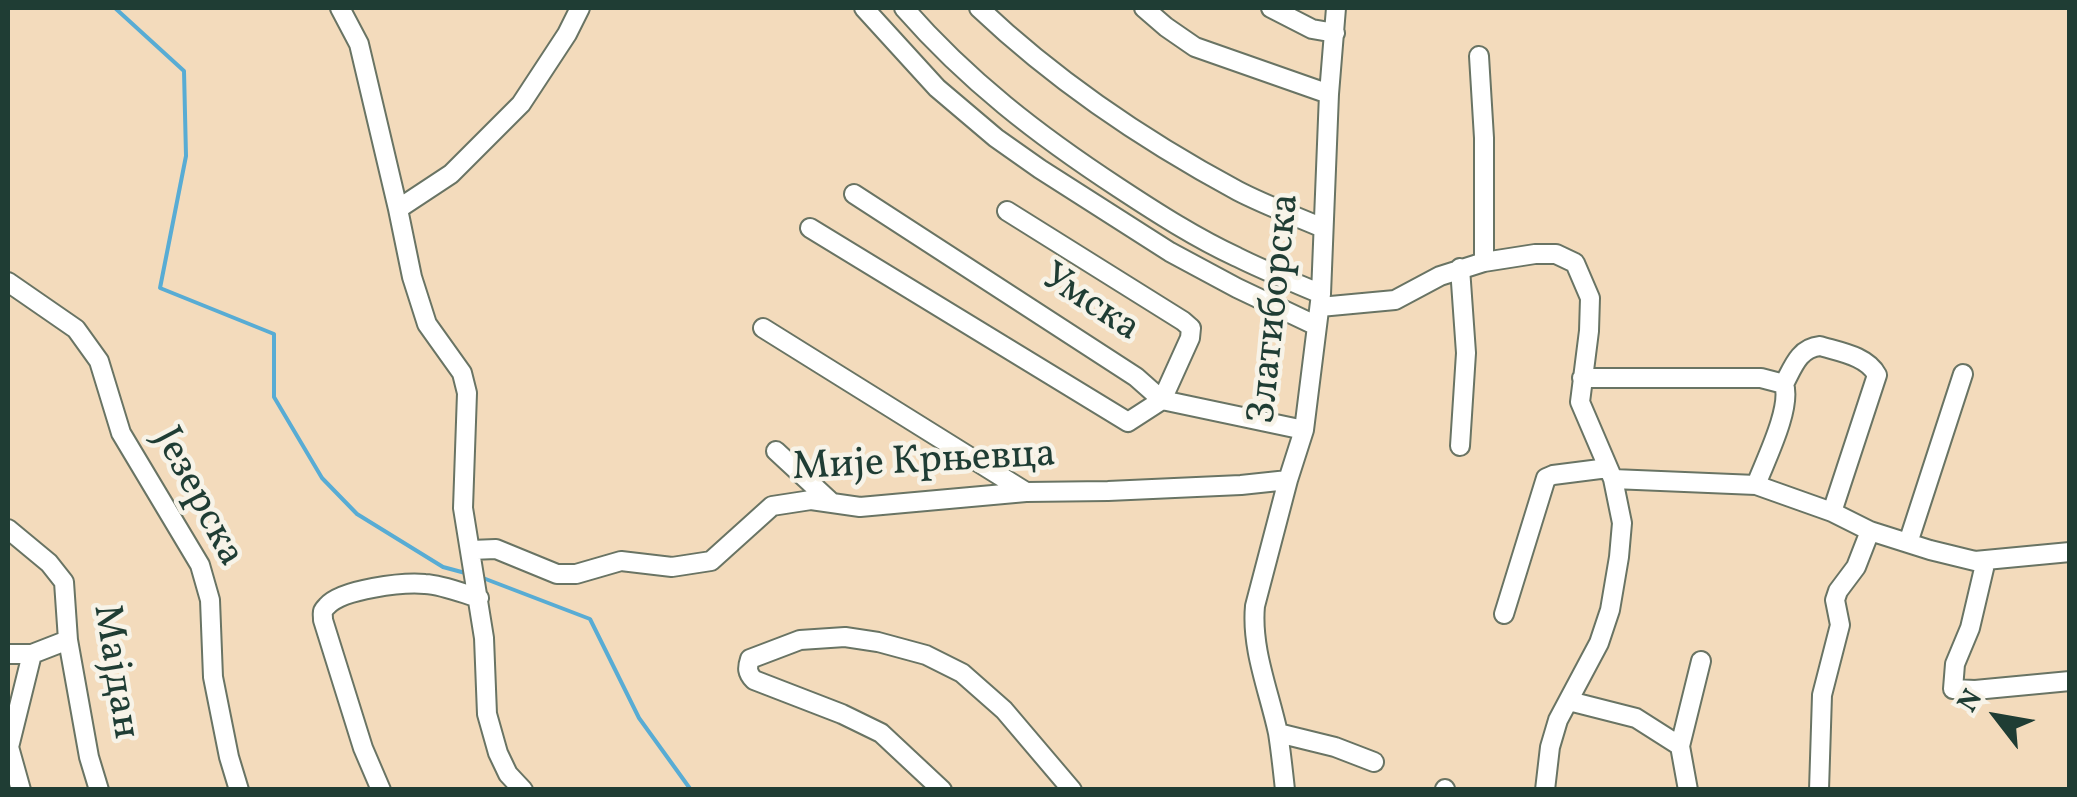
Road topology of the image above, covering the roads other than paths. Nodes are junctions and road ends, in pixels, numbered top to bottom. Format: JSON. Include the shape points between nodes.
{"nodes":[{"id":1,"x":340,"y":8,"type":"edge"},
{"id":2,"x":580,"y":8,"type":"edge"},
{"id":3,"x":864,"y":8,"type":"edge"},
{"id":4,"x":904,"y":8,"type":"edge"},
{"id":5,"x":980,"y":8,"type":"edge"},
{"id":6,"x":1144,"y":8,"type":"edge"},
{"id":7,"x":1271,"y":8,"type":"edge"},
{"id":8,"x":1337,"y":8,"type":"edge"},
{"id":9,"x":1335,"y":34,"type":"junction"},
{"id":10,"x":1479,"y":56,"type":"dead end"},
{"id":11,"x":1329,"y":94,"type":"junction"},
{"id":12,"x":854,"y":194,"type":"dead end"},
{"id":13,"x":398,"y":209,"type":"junction"},
{"id":14,"x":1007,"y":211,"type":"dead end"},
{"id":15,"x":810,"y":228,"type":"dead end"},
{"id":16,"x":1323,"y":228,"type":"junction"},
{"id":17,"x":1484,"y":262,"type":"junction"},
{"id":18,"x":1460,"y":268,"type":"junction"},
{"id":19,"x":8,"y":282,"type":"edge"},
{"id":20,"x":1319,"y":309,"type":"junction"},
{"id":21,"x":763,"y":328,"type":"dead end"},
{"id":22,"x":1963,"y":374,"type":"dead end"},
{"id":23,"x":1582,"y":378,"type":"junction"},
{"id":24,"x":1784,"y":384,"type":"junction"},
{"id":25,"x":1162,"y":400,"type":"junction"},
{"id":26,"x":1304,"y":430,"type":"junction"},
{"id":27,"x":1460,"y":446,"type":"dead end"},
{"id":28,"x":776,"y":451,"type":"dead end"},
{"id":29,"x":1610,"y":473,"type":"junction"},
{"id":30,"x":1288,"y":480,"type":"junction"},
{"id":31,"x":1756,"y":485,"type":"junction"},
{"id":32,"x":1026,"y":492,"type":"junction"},
{"id":33,"x":830,"y":501,"type":"junction"},
{"id":34,"x":1832,"y":512,"type":"junction"},
{"id":35,"x":8,"y":529,"type":"edge"},
{"id":36,"x":1870,"y":530,"type":"junction"},
{"id":37,"x":1908,"y":543,"type":"junction"},
{"id":38,"x":2070,"y":552,"type":"edge"},
{"id":39,"x":1986,"y":560,"type":"junction"},
{"id":40,"x":475,"y":575,"type":"junction"},
{"id":41,"x":1504,"y":614,"type":"dead end"},
{"id":42,"x":68,"y":640,"type":"junction"},
{"id":43,"x":8,"y":654,"type":"edge"},
{"id":44,"x":32,"y":654,"type":"junction"},
{"id":45,"x":1700,"y":661,"type":"dead end"},
{"id":46,"x":2070,"y":681,"type":"edge"},
{"id":47,"x":1570,"y":701,"type":"junction"},
{"id":48,"x":1278,"y":733,"type":"junction"},
{"id":49,"x":10,"y":735,"type":"edge"},
{"id":50,"x":1680,"y":746,"type":"junction"},
{"id":51,"x":1374,"y":762,"type":"dead end"},
{"id":52,"x":21,"y":790,"type":"edge"},
{"id":53,"x":99,"y":790,"type":"edge"},
{"id":54,"x":239,"y":790,"type":"edge"},
{"id":55,"x":381,"y":790,"type":"edge"},
{"id":56,"x":523,"y":790,"type":"edge"},
{"id":57,"x":942,"y":790,"type":"edge"},
{"id":58,"x":1072,"y":790,"type":"edge"},
{"id":59,"x":1285,"y":790,"type":"edge"},
{"id":60,"x":1545,"y":790,"type":"edge"},
{"id":61,"x":1688,"y":790,"type":"edge"},
{"id":62,"x":1819,"y":790,"type":"edge"}],
"edges":[{"from":1,"to":13,"type":"street","via":[[359,44]]},
{"from":2,"to":13,"type":"street","via":[[520,104],[451,174]]},
{"from":3,"to":20,"type":"street","via":[[937,88],[1010,149],[1238,288]]},
{"from":4,"to":20,"type":"street","via":[[973,80],[1045,137]]},
{"from":5,"to":16,"type":"street","via":[[1085,95],[1160,145],[1240,192]]},
{"from":6,"to":11,"type":"street","via":[[1195,47]]},
{"from":7,"to":9,"type":"street"},
{"from":8,"to":9,"type":"street","name":"Златиборска"},
{"from":9,"to":11,"type":"street","name":"Златиборска"},
{"from":10,"to":17,"type":"street"},
{"from":11,"to":16,"type":"street","name":"Златиборска"},
{"from":12,"to":25,"type":"street","name":"Умска"},
{"from":13,"to":40,"type":"street","via":[[427,324],[462,373],[467,393],[463,508]]},
{"from":14,"to":25,"type":"street","via":[[1191,328]]},
{"from":15,"to":25,"type":"street","via":[[1128,422]]},
{"from":16,"to":20,"type":"street","name":"Златиборска"},
{"from":17,"to":18,"type":"street"},
{"from":17,"to":23,"type":"street","via":[[1556,254],[1575,263],[1590,298]]},
{"from":18,"to":20,"type":"street","via":[[1395,300]]},
{"from":18,"to":27,"type":"street","via":[[1466,353]]},
{"from":19,"to":54,"type":"street","name":"Језерска","via":[[76,329],[98,360],[121,433],[200,565],[210,600],[213,677]]},
{"from":20,"to":26,"type":"street","name":"Златиборска"},
{"from":21,"to":32,"type":"street"},
{"from":22,"to":37,"type":"street"},
{"from":23,"to":24,"type":"street","via":[[1761,378]]},
{"from":23,"to":29,"type":"street","via":[[1580,402]]},
{"from":24,"to":31,"type":"street","via":[[1780,422]]},
{"from":24,"to":34,"type":"street","via":[[1801,354],[1814,346],[1863,360],[1877,375]]},
{"from":25,"to":26,"type":"street","name":"Умска"},
{"from":26,"to":30,"type":"street","name":"Златиборска"},
{"from":28,"to":33,"type":"street"},
{"from":29,"to":31,"type":"street"},
{"from":29,"to":41,"type":"street","via":[[1546,478]]},
{"from":29,"to":47,"type":"street","via":[[1622,523],[1620,557],[1599,643]]},
{"from":30,"to":32,"type":"street","name":"Мије Крњевца"},
{"from":30,"to":48,"type":"street","name":"Златиборска","via":[[1254,623]]},
{"from":31,"to":34,"type":"street"},
{"from":32,"to":33,"type":"street","name":"Мије Крњевца","via":[[860,507]]},
{"from":33,"to":40,"type":"street","name":"Мије Крњевца","via":[[772,506],[711,561],[621,561],[557,574],[496,549]]},
{"from":34,"to":36,"type":"street"},
{"from":35,"to":42,"type":"street","name":"Мајдан","via":[[64,582]]},
{"from":36,"to":37,"type":"street"},
{"from":36,"to":62,"type":"street","via":[[1835,600],[1840,625],[1822,695]]},
{"from":37,"to":39,"type":"street"},
{"from":38,"to":39,"type":"street"},
{"from":39,"to":46,"type":"street","via":[[1953,689]]},
{"from":40,"to":55,"type":"street","name":"Мије Крњевца","via":[[338,597],[323,612]]},
{"from":40,"to":56,"type":"street","via":[[487,714],[503,764]]},
{"from":42,"to":44,"type":"street"},
{"from":42,"to":53,"type":"street","name":"Мајдан"},
{"from":43,"to":44,"type":"street"},
{"from":44,"to":49,"type":"street"},
{"from":45,"to":50,"type":"street"},
{"from":47,"to":50,"type":"street","via":[[1636,718]]},
{"from":47,"to":60,"type":"street","via":[[1550,747]]},
{"from":48,"to":51,"type":"street"},
{"from":48,"to":59,"type":"street","name":"Златиборска"},
{"from":49,"to":52,"type":"street"},
{"from":50,"to":61,"type":"street"},
{"from":57,"to":58,"type":"street","via":[[881,733],[754,680],[750,659],[800,640],[845,636],[926,655],[962,673],[1004,710]]}]}
